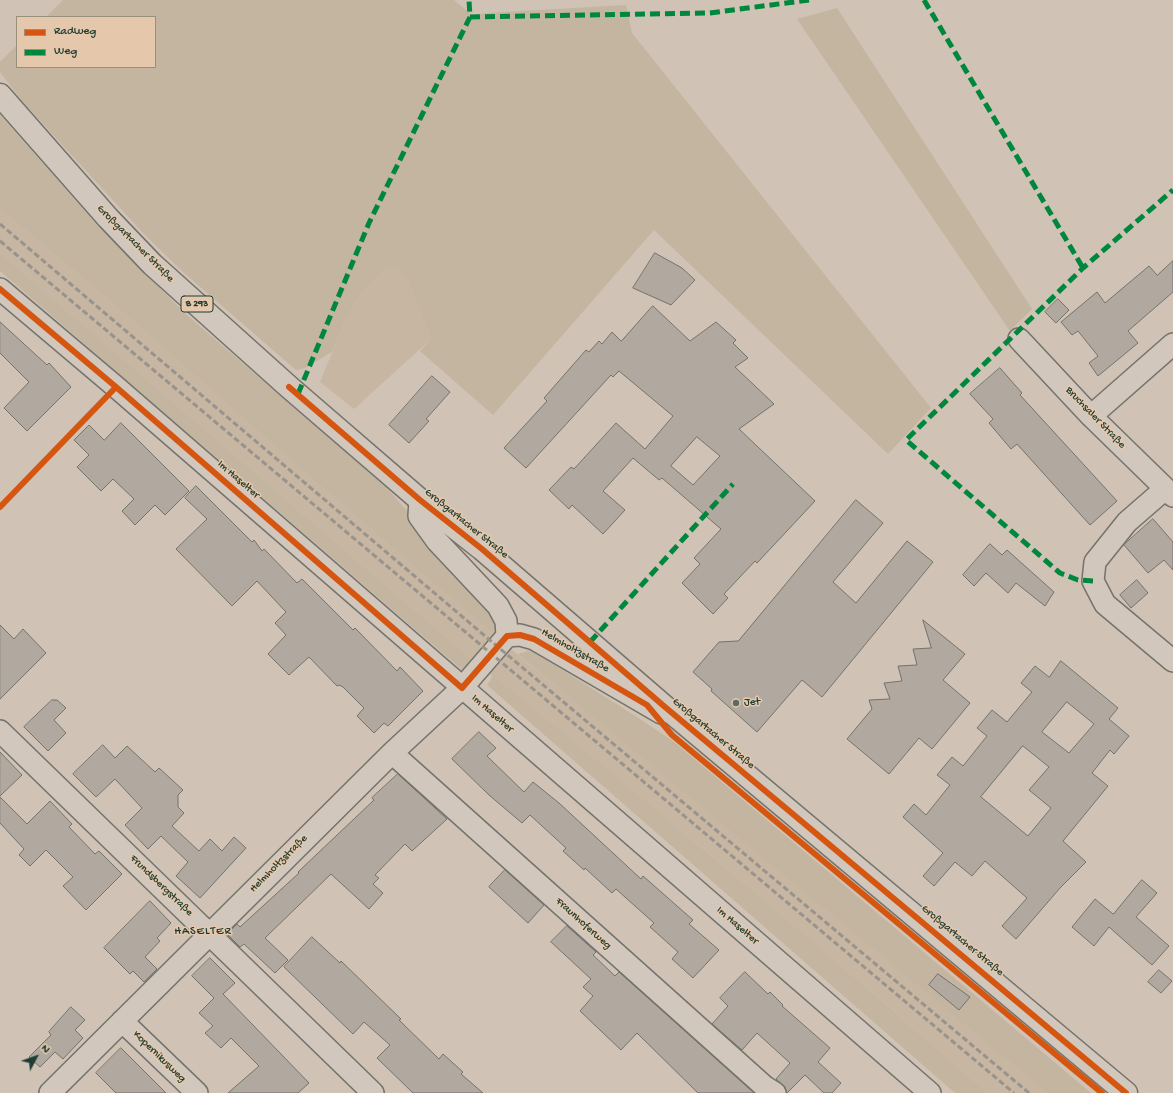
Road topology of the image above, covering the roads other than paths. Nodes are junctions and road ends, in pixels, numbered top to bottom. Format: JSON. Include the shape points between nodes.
{"nodes":[{"id":1,"x":0,"y":94,"type":"edge"},
{"id":2,"x":0,"y":289,"type":"edge"},
{"id":3,"x":1019,"y":339,"type":"dead end"},
{"id":4,"x":1173,"y":344,"type":"edge"},
{"id":5,"x":1090,"y":416,"type":"junction"},
{"id":6,"x":1169,"y":492,"type":"edge"},
{"id":7,"x":420,"y":500,"type":"junction"},
{"id":8,"x":508,"y":636,"type":"junction"},
{"id":9,"x":1173,"y":661,"type":"edge"},
{"id":10,"x":462,"y":688,"type":"junction"},
{"id":11,"x":665,"y":707,"type":"junction"},
{"id":12,"x":0,"y":731,"type":"edge"},
{"id":13,"x":392,"y":753,"type":"junction"},
{"id":14,"x":209,"y":933,"type":"junction"},
{"id":15,"x":122,"y":1021,"type":"junction"},
{"id":16,"x":50,"y":1093,"type":"edge"},
{"id":17,"x":197,"y":1093,"type":"edge"},
{"id":18,"x":373,"y":1093,"type":"edge"},
{"id":19,"x":775,"y":1093,"type":"edge"},
{"id":20,"x":930,"y":1093,"type":"edge"},
{"id":21,"x":1126,"y":1093,"type":"edge"}],
"edges":[{"from":1,"to":7,"type":"main road","name":"Großgartacher Straße","number":"B 293","via":[[108,218],[152,264]]},
{"from":2,"to":10,"type":"street","name":"Im Haselter"},
{"from":3,"to":5,"type":"street","name":"Bruchsaler Straße"},
{"from":4,"to":5,"type":"street"},
{"from":5,"to":6,"type":"street","name":"Bruchsaler Straße"},
{"from":6,"to":9,"type":"street","via":[[1127,522],[1095,562],[1093,581],[1105,604]]},
{"from":7,"to":8,"type":"street","via":[[419,516],[437,541],[498,606],[506,621]]},
{"from":7,"to":11,"type":"main road","name":"Großgartacher Straße","number":"B 293","via":[[482,549]]},
{"from":8,"to":10,"type":"street","name":"Helmholtzstraße"},
{"from":8,"to":11,"type":"street","name":"Helmholtzstraße","via":[[520,635],[534,639],[661,713]]},
{"from":10,"to":13,"type":"street","name":"Helmholtzstraße"},
{"from":10,"to":20,"type":"street","name":"Im Haselter"},
{"from":11,"to":21,"type":"main road","name":"Großgartacher Straße","number":"B 293"},
{"from":12,"to":14,"type":"street","name":"Frundsbergstraße"},
{"from":13,"to":14,"type":"street","name":"Helmholtzstraße"},
{"from":13,"to":19,"type":"street","name":"Fraunhoferweg","via":[[758,1081]]},
{"from":14,"to":15,"type":"street","name":"Helmholtzstraße"},
{"from":14,"to":18,"type":"street","name":"Frundsbergstraße"},
{"from":15,"to":16,"type":"street","name":"Helmholtzstraße"},
{"from":15,"to":17,"type":"street","name":"Kopernikusweg"}]}
